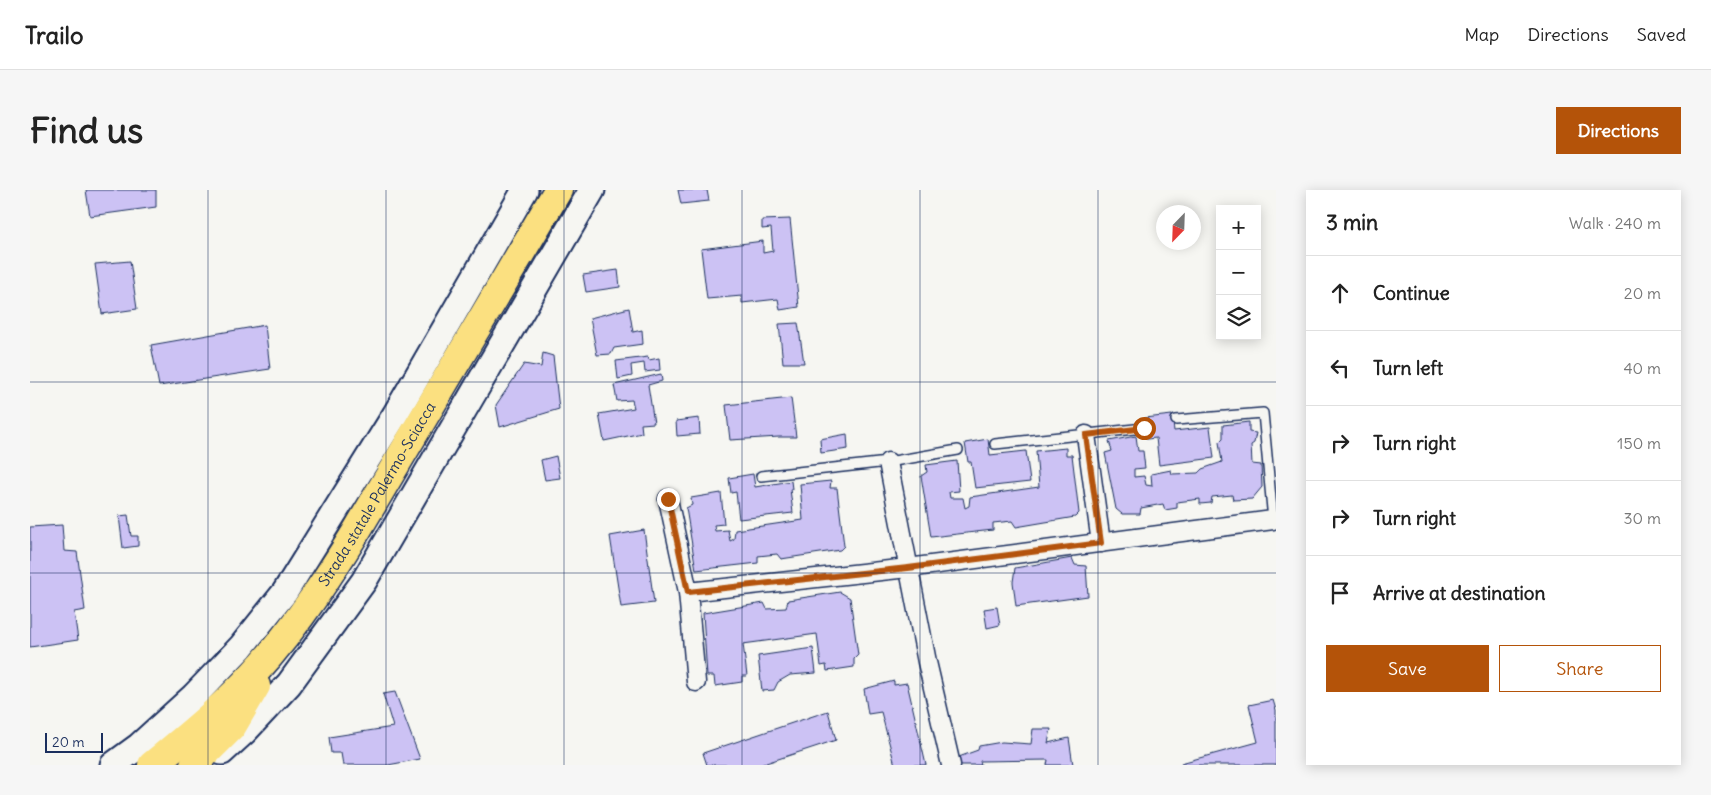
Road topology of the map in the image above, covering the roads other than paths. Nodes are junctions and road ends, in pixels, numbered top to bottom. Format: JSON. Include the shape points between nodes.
{"nodes":[{"id":1,"x":525,"y":190,"type":"edge"},
{"id":2,"x":558,"y":190,"type":"edge"},
{"id":3,"x":592,"y":190,"type":"edge"},
{"id":4,"x":1176,"y":420,"type":"dead end"},
{"id":5,"x":1144,"y":428,"type":"dead end"},
{"id":6,"x":1086,"y":435,"type":"junction"},
{"id":7,"x":995,"y":444,"type":"dead end"},
{"id":8,"x":958,"y":450,"type":"dead end"},
{"id":9,"x":888,"y":462,"type":"junction"},
{"id":10,"x":761,"y":476,"type":"dead end"},
{"id":11,"x":668,"y":499,"type":"dead end"},
{"id":12,"x":1273,"y":520,"type":"joint"},
{"id":13,"x":1101,"y":543,"type":"junction"},
{"id":14,"x":908,"y":568,"type":"junction"},
{"id":15,"x":688,"y":592,"type":"junction"},
{"id":16,"x":281,"y":642,"type":"junction"},
{"id":17,"x":696,"y":682,"type":"dead end"},
{"id":18,"x":113,"y":765,"type":"edge"},
{"id":19,"x":152,"y":765,"type":"edge"},
{"id":20,"x":194,"y":765,"type":"edge"},
{"id":21,"x":207,"y":765,"type":"edge"},
{"id":22,"x":951,"y":765,"type":"edge"}],
"edges":[{"from":1,"to":18,"type":"main road","via":[[395,415],[285,592],[241,647],[194,696]]},
{"from":2,"to":16,"type":"main road","name":"Strada statale Palermo-Sciacca","via":[[356,532]]},
{"from":3,"to":21,"type":"main road","via":[[364,581],[289,684],[245,731]]},
{"from":4,"to":12,"type":"lane","via":[[1262,413]]},
{"from":5,"to":6,"type":"lane"},
{"from":6,"to":7,"type":"lane"},
{"from":6,"to":13,"type":"street"},
{"from":8,"to":9,"type":"lane"},
{"from":9,"to":10,"type":"lane"},
{"from":9,"to":14,"type":"street"},
{"from":11,"to":15,"type":"street"},
{"from":12,"to":13,"type":"street"},
{"from":13,"to":14,"type":"street"},
{"from":14,"to":15,"type":"street"},
{"from":14,"to":22,"type":"street"},
{"from":15,"to":17,"type":"street"},
{"from":16,"to":19,"type":"main road","name":"Strada statale Palermo-Sciacca","via":[[236,692]]},
{"from":16,"to":20,"type":"main road","via":[[232,727]]}]}
